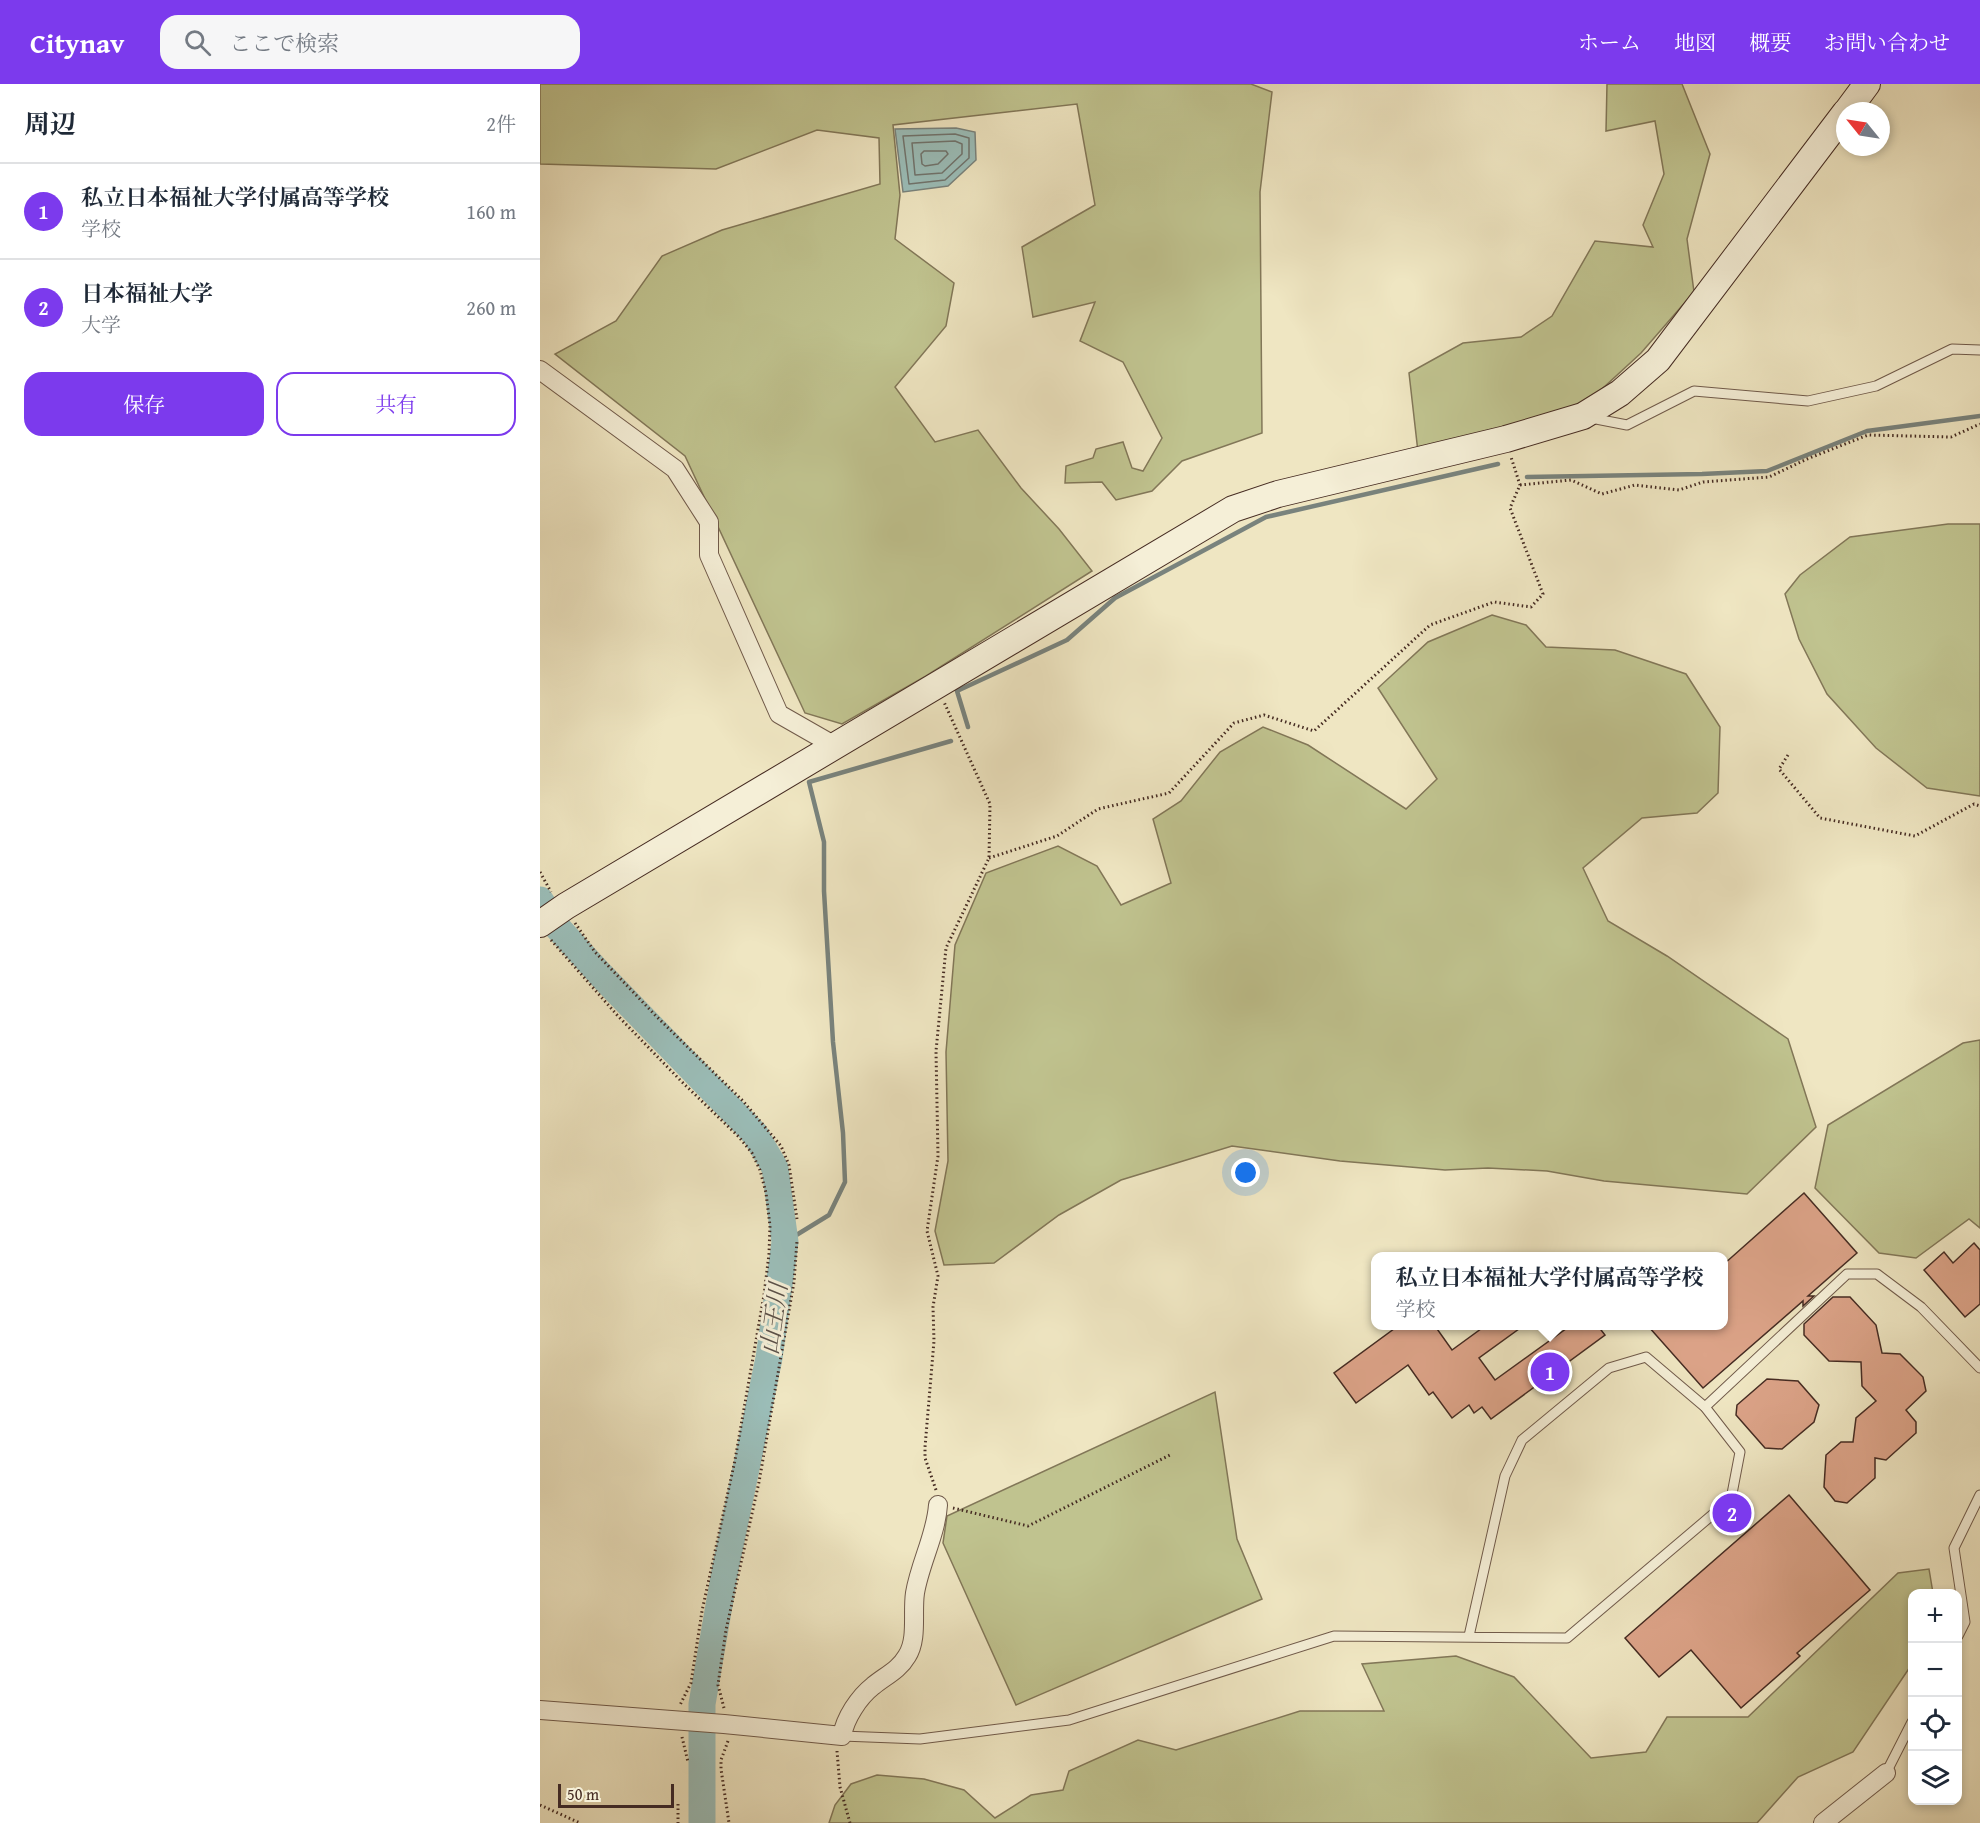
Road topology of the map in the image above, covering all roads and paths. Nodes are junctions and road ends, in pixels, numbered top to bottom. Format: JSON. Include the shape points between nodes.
{"nodes":[{"id":1,"x":1867,"y":84,"type":"edge"},
{"id":2,"x":1854,"y":102,"type":"edge"},
{"id":3,"x":1836,"y":125,"type":"edge"},
{"id":4,"x":1980,"y":350,"type":"edge"},
{"id":5,"x":540,"y":370,"type":"edge"},
{"id":6,"x":1583,"y":416,"type":"junction"},
{"id":7,"x":1980,"y":424,"type":"edge"},
{"id":8,"x":1506,"y":439,"type":"junction"},
{"id":9,"x":1520,"y":485,"type":"junction"},
{"id":10,"x":936,"y":685,"type":"junction"},
{"id":11,"x":835,"y":746,"type":"junction"},
{"id":12,"x":1788,"y":754,"type":"dead end"},
{"id":13,"x":1980,"y":806,"type":"edge"},
{"id":14,"x":989,"y":858,"type":"junction"},
{"id":15,"x":563,"y":907,"type":"junction"},
{"id":16,"x":544,"y":930,"type":"edge"},
{"id":17,"x":797,"y":1219,"type":"dead end"},
{"id":18,"x":797,"y":1241,"type":"dead end"},
{"id":19,"x":1980,"y":1368,"type":"edge"},
{"id":20,"x":1705,"y":1407,"type":"junction"},
{"id":21,"x":1172,"y":1454,"type":"dead end"},
{"id":22,"x":1980,"y":1495,"type":"edge"},
{"id":23,"x":938,"y":1504,"type":"junction"},
{"id":24,"x":1960,"y":1589,"type":"edge"},
{"id":25,"x":1962,"y":1602,"type":"edge"},
{"id":26,"x":1962,"y":1628,"type":"edge"},
{"id":27,"x":1469,"y":1636,"type":"junction"},
{"id":28,"x":540,"y":1710,"type":"edge"},
{"id":29,"x":678,"y":1721,"type":"junction"},
{"id":30,"x":726,"y":1724,"type":"junction"},
{"id":31,"x":1908,"y":1730,"type":"edge"},
{"id":32,"x":840,"y":1736,"type":"junction"},
{"id":33,"x":688,"y":1762,"type":"dead end"},
{"id":34,"x":1886,"y":1773,"type":"joint"},
{"id":35,"x":540,"y":1804,"type":"edge"},
{"id":36,"x":678,"y":1804,"type":"dead end"},
{"id":37,"x":580,"y":1823,"type":"edge"},
{"id":38,"x":678,"y":1823,"type":"edge"},
{"id":39,"x":729,"y":1823,"type":"edge"},
{"id":40,"x":850,"y":1823,"type":"edge"},
{"id":41,"x":1822,"y":1823,"type":"edge"}],
"edges":[{"from":1,"to":2,"type":"street"},
{"from":3,"to":6,"type":"street","via":[[1658,360],[1620,393]]},
{"from":4,"to":6,"type":"lane","via":[[1952,349],[1876,386],[1808,401],[1694,391],[1627,425]]},
{"from":5,"to":11,"type":"street","via":[[675,469],[709,522],[709,555],[779,714]]},
{"from":6,"to":8,"type":"street"},
{"from":7,"to":9,"type":"path","via":[[1951,436],[1868,435],[1769,477],[1703,482],[1679,490],[1635,485],[1602,494],[1571,480]]},
{"from":8,"to":9,"type":"path"},
{"from":8,"to":10,"type":"street","via":[[1278,494],[1233,509]]},
{"from":9,"to":14,"type":"path","via":[[1510,508],[1543,594],[1531,607],[1494,602],[1430,625],[1314,731],[1264,715],[1233,723],[1169,793],[1098,809],[1057,836]]},
{"from":10,"to":11,"type":"street"},
{"from":10,"to":14,"type":"path","via":[[990,804]]},
{"from":11,"to":15,"type":"street"},
{"from":12,"to":13,"type":"path","via":[[1779,769],[1820,818],[1915,836],[1974,804]]},
{"from":14,"to":23,"type":"path","via":[[946,948],[936,1051],[938,1156],[927,1231],[938,1276],[925,1458]]},
{"from":15,"to":16,"type":"street"},
{"from":15,"to":17,"type":"path","via":[[595,952],[743,1101],[781,1146],[789,1165]]},
{"from":16,"to":29,"type":"path","via":[[618,1016],[739,1137],[756,1161],[766,1193],[770,1226],[764,1295],[691,1683],[676,1713]]},
{"from":18,"to":30,"type":"path","via":[[794,1282],[759,1482],[726,1630],[718,1685]]},
{"from":19,"to":20,"type":"lane","via":[[1921,1307],[1877,1274],[1847,1274]]},
{"from":20,"to":27,"type":"lane","via":[[1740,1452],[1731,1499],[1568,1638]]},
{"from":20,"to":27,"type":"lane","via":[[1646,1358],[1609,1368],[1522,1440],[1505,1476]]},
{"from":21,"to":23,"type":"path","via":[[1028,1526]]},
{"from":22,"to":24,"type":"lane","via":[[1954,1548]]},
{"from":23,"to":32,"type":"street","via":[[915,1591],[909,1653],[870,1688]]},
{"from":25,"to":26,"type":"lane"},
{"from":27,"to":32,"type":"lane","via":[[1334,1636],[1069,1720],[920,1739]]},
{"from":28,"to":29,"type":"street"},
{"from":29,"to":30,"type":"street"},
{"from":29,"to":33,"type":"path"},
{"from":30,"to":32,"type":"street"},
{"from":30,"to":39,"type":"path","via":[[729,1739],[721,1768]]},
{"from":31,"to":34,"type":"lane"},
{"from":32,"to":40,"type":"path","via":[[838,1774]]},
{"from":34,"to":41,"type":"street"},
{"from":35,"to":37,"type":"path"},
{"from":36,"to":38,"type":"path"}]}
